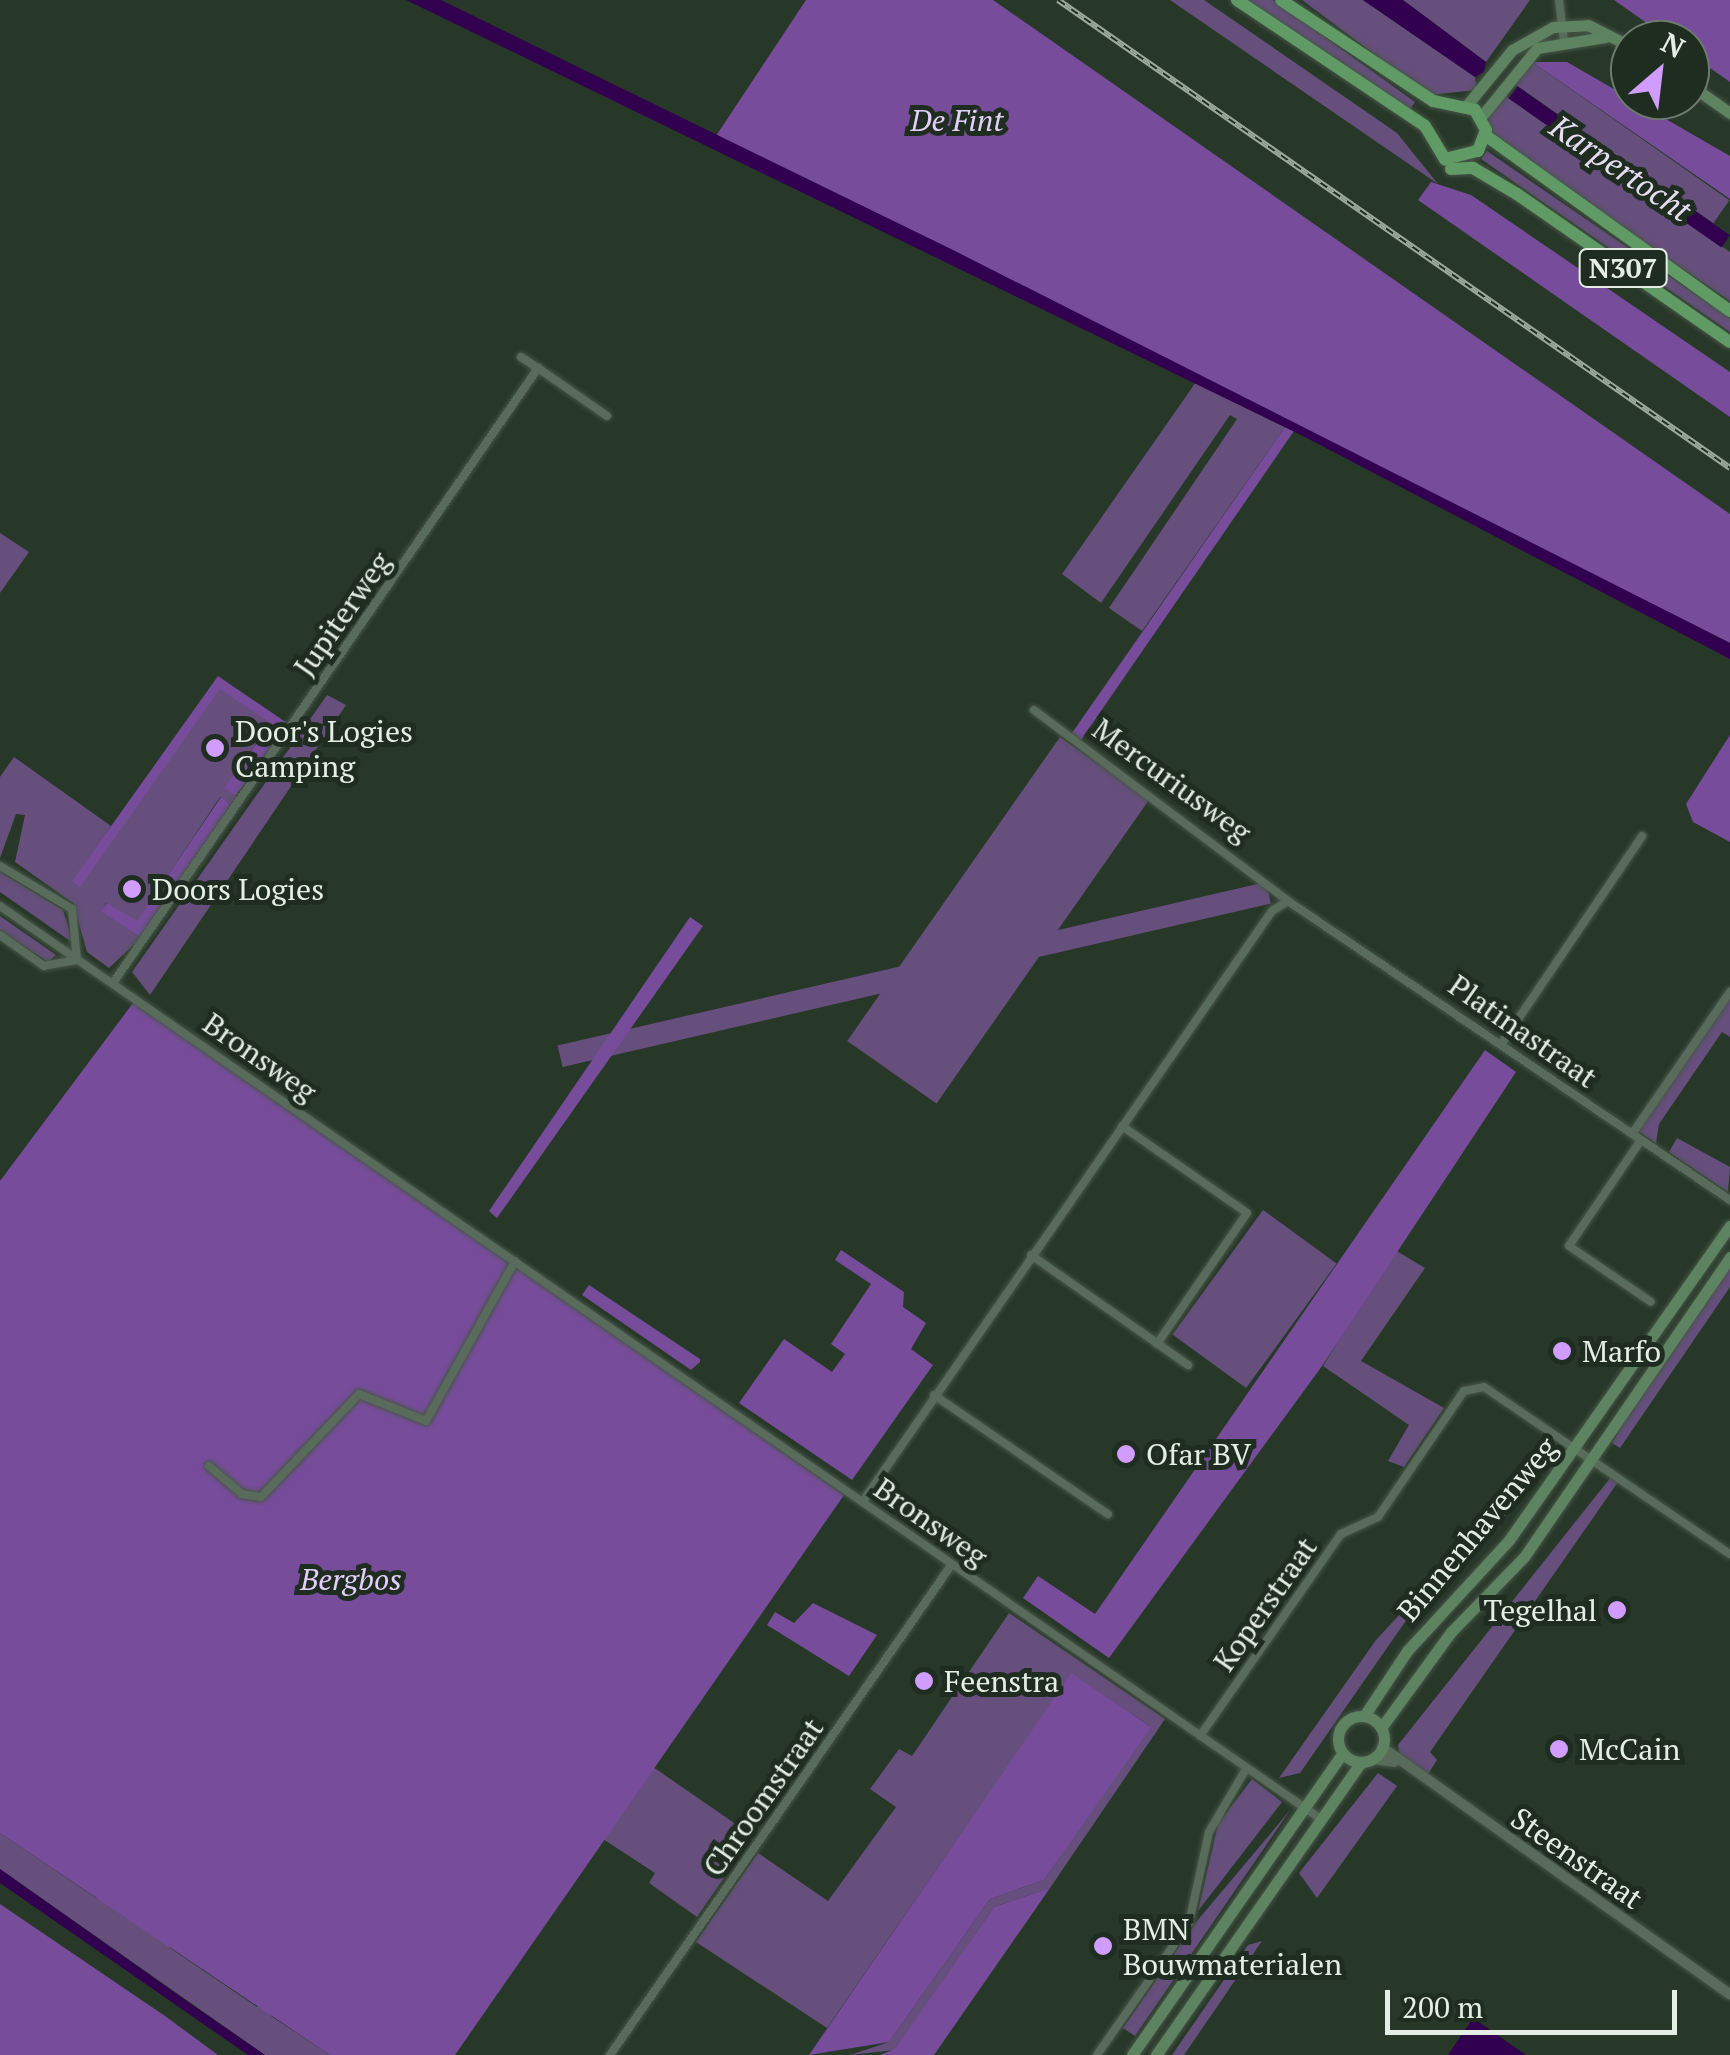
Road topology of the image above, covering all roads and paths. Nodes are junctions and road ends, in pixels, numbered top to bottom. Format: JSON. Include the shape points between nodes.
{"nodes":[{"id":1,"x":1237,"y":0,"type":"edge"},
{"id":2,"x":1281,"y":0,"type":"edge"},
{"id":3,"x":1559,"y":0,"type":"edge"},
{"id":4,"x":1562,"y":24,"type":"junction"},
{"id":5,"x":1605,"y":37,"type":"junction"},
{"id":6,"x":1564,"y":38,"type":"junction"},
{"id":7,"x":1610,"y":39,"type":"edge"},
{"id":8,"x":1455,"y":108,"type":"junction"},
{"id":9,"x":1481,"y":116,"type":"junction"},
{"id":10,"x":1427,"y":133,"type":"junction"},
{"id":11,"x":1484,"y":139,"type":"junction"},
{"id":12,"x":1463,"y":164,"type":"junction"},
{"id":13,"x":1730,"y":311,"type":"edge"},
{"id":14,"x":1730,"y":342,"type":"edge"},
{"id":15,"x":522,"y":357,"type":"dead end"},
{"id":16,"x":538,"y":368,"type":"junction"},
{"id":17,"x":607,"y":416,"type":"dead end"},
{"id":18,"x":1034,"y":710,"type":"dead end"},
{"id":19,"x":1642,"y":836,"type":"dead end"},
{"id":20,"x":0,"y":866,"type":"edge"},
{"id":21,"x":1282,"y":889,"type":"joint"},
{"id":22,"x":1288,"y":901,"type":"junction"},
{"id":23,"x":0,"y":906,"type":"edge"},
{"id":24,"x":0,"y":935,"type":"edge"},
{"id":25,"x":77,"y":960,"type":"junction"},
{"id":26,"x":113,"y":983,"type":"junction"},
{"id":27,"x":1730,"y":992,"type":"edge"},
{"id":28,"x":1502,"y":1043,"type":"junction"},
{"id":29,"x":1122,"y":1126,"type":"junction"},
{"id":30,"x":1632,"y":1134,"type":"junction"},
{"id":31,"x":1640,"y":1140,"type":"junction"},
{"id":32,"x":1730,"y":1200,"type":"edge"},
{"id":33,"x":1730,"y":1226,"type":"edge"},
{"id":34,"x":1032,"y":1255,"type":"junction"},
{"id":35,"x":1730,"y":1257,"type":"edge"},
{"id":36,"x":515,"y":1261,"type":"junction"},
{"id":37,"x":1651,"y":1302,"type":"dead end"},
{"id":38,"x":1158,"y":1344,"type":"junction"},
{"id":39,"x":1188,"y":1366,"type":"dead end"},
{"id":40,"x":934,"y":1395,"type":"junction"},
{"id":41,"x":1577,"y":1448,"type":"junction"},
{"id":42,"x":1592,"y":1459,"type":"junction"},
{"id":43,"x":209,"y":1466,"type":"dead end"},
{"id":44,"x":862,"y":1501,"type":"junction"},
{"id":45,"x":1108,"y":1514,"type":"dead end"},
{"id":46,"x":1730,"y":1554,"type":"edge"},
{"id":47,"x":952,"y":1564,"type":"junction"},
{"id":48,"x":1364,"y":1716,"type":"junction"},
{"id":49,"x":1381,"y":1728,"type":"junction"},
{"id":50,"x":1200,"y":1736,"type":"junction"},
{"id":51,"x":1382,"y":1747,"type":"junction"},
{"id":52,"x":1343,"y":1753,"type":"junction"},
{"id":53,"x":1367,"y":1760,"type":"junction"},
{"id":54,"x":1395,"y":1762,"type":"junction"},
{"id":55,"x":1246,"y":1768,"type":"junction"},
{"id":56,"x":1303,"y":1807,"type":"junction"},
{"id":57,"x":1321,"y":1819,"type":"junction"},
{"id":58,"x":1730,"y":1994,"type":"edge"},
{"id":59,"x":610,"y":2055,"type":"edge"},
{"id":60,"x":1097,"y":2055,"type":"edge"},
{"id":61,"x":1132,"y":2055,"type":"edge"},
{"id":62,"x":1156,"y":2055,"type":"edge"}],
"edges":[{"from":1,"to":10,"type":"main road","number":"N307"},
{"from":2,"to":8,"type":"main road","number":"N307","via":[[1390,76]]},
{"from":3,"to":4,"type":"street"},
{"from":4,"to":5,"type":"main road"},
{"from":4,"to":6,"type":"street"},
{"from":4,"to":8,"type":"main road","via":[[1515,48]]},
{"from":5,"to":6,"type":"main road"},
{"from":5,"to":7,"type":"main road"},
{"from":6,"to":9,"type":"main road","via":[[1522,58]]},
{"from":8,"to":9,"type":"main road","number":"N307"},
{"from":8,"to":10,"type":"main road"},
{"from":8,"to":11,"type":"main road","number":"N307"},
{"from":9,"to":11,"type":"main road"},
{"from":10,"to":12,"type":"main road","number":"N307","via":[[1435,162]]},
{"from":11,"to":12,"type":"main road"},
{"from":11,"to":13,"type":"main road","number":"N307"},
{"from":12,"to":14,"type":"main road","number":"N307"},
{"from":15,"to":16,"type":"street"},
{"from":16,"to":17,"type":"street"},
{"from":16,"to":26,"type":"street","name":"Jupiterweg"},
{"from":18,"to":21,"type":"street","name":"Mercuriusweg"},
{"from":19,"to":28,"type":"street"},
{"from":20,"to":25,"type":"street","via":[[72,910]]},
{"from":21,"to":22,"type":"street","name":"Platinastraat"},
{"from":22,"to":28,"type":"street","name":"Platinastraat"},
{"from":22,"to":29,"type":"street","via":[[1272,911]]},
{"from":23,"to":25,"type":"street","name":"Bronsweg"},
{"from":24,"to":25,"type":"street","name":"Bronsweg","via":[[44,966]]},
{"from":25,"to":26,"type":"street","name":"Bronsweg"},
{"from":26,"to":36,"type":"street","name":"Bronsweg"},
{"from":27,"to":30,"type":"street"},
{"from":28,"to":30,"type":"street","name":"Platinastraat"},
{"from":29,"to":34,"type":"street"},
{"from":29,"to":38,"type":"street","via":[[1247,1213]]},
{"from":30,"to":31,"type":"street","name":"Platinastraat"},
{"from":31,"to":32,"type":"street","name":"Platinastraat"},
{"from":31,"to":37,"type":"street","via":[[1569,1246]]},
{"from":33,"to":41,"type":"main road","name":"Binnenhavenweg"},
{"from":34,"to":38,"type":"street"},
{"from":34,"to":40,"type":"street"},
{"from":35,"to":42,"type":"main road","name":"Binnenhavenweg"},
{"from":36,"to":43,"type":"street","via":[[426,1422],[360,1394],[261,1496],[242,1494]]},
{"from":36,"to":44,"type":"street","name":"Bronsweg"},
{"from":38,"to":39,"type":"street"},
{"from":40,"to":44,"type":"street"},
{"from":40,"to":45,"type":"street"},
{"from":41,"to":42,"type":"street","name":"Koperstraat"},
{"from":41,"to":48,"type":"main road","name":"Binnenhavenweg"},
{"from":41,"to":50,"type":"street","name":"Koperstraat","via":[[1484,1387],[1464,1390],[1370,1527],[1341,1534]]},
{"from":42,"to":46,"type":"street","name":"Koperstraat"},
{"from":42,"to":49,"type":"main road","name":"Binnenhavenweg","via":[[1524,1556],[1452,1632]]},
{"from":44,"to":47,"type":"street","name":"Bronsweg"},
{"from":47,"to":50,"type":"street","name":"Bronsweg"},
{"from":47,"to":59,"type":"street","name":"Chroomstraat"},
{"from":48,"to":49,"type":"main road"},
{"from":48,"to":52,"type":"main road","via":[[1342,1727]]},
{"from":49,"to":51,"type":"main road"},
{"from":50,"to":55,"type":"street","name":"Bronsweg"},
{"from":51,"to":53,"type":"main road"},
{"from":51,"to":54,"type":"street","name":"Steenstraat"},
{"from":52,"to":53,"type":"main road"},
{"from":52,"to":56,"type":"main road"},
{"from":53,"to":54,"type":"street","name":"Steenstraat"},
{"from":53,"to":57,"type":"main road"},
{"from":54,"to":58,"type":"street","name":"Steenstraat"},
{"from":55,"to":56,"type":"street","name":"Bronsweg"},
{"from":55,"to":60,"type":"street","via":[[1208,1832],[1189,1923]]},
{"from":56,"to":57,"type":"street","name":"Bronsweg"},
{"from":56,"to":61,"type":"main road"},
{"from":57,"to":62,"type":"main road"}]}
